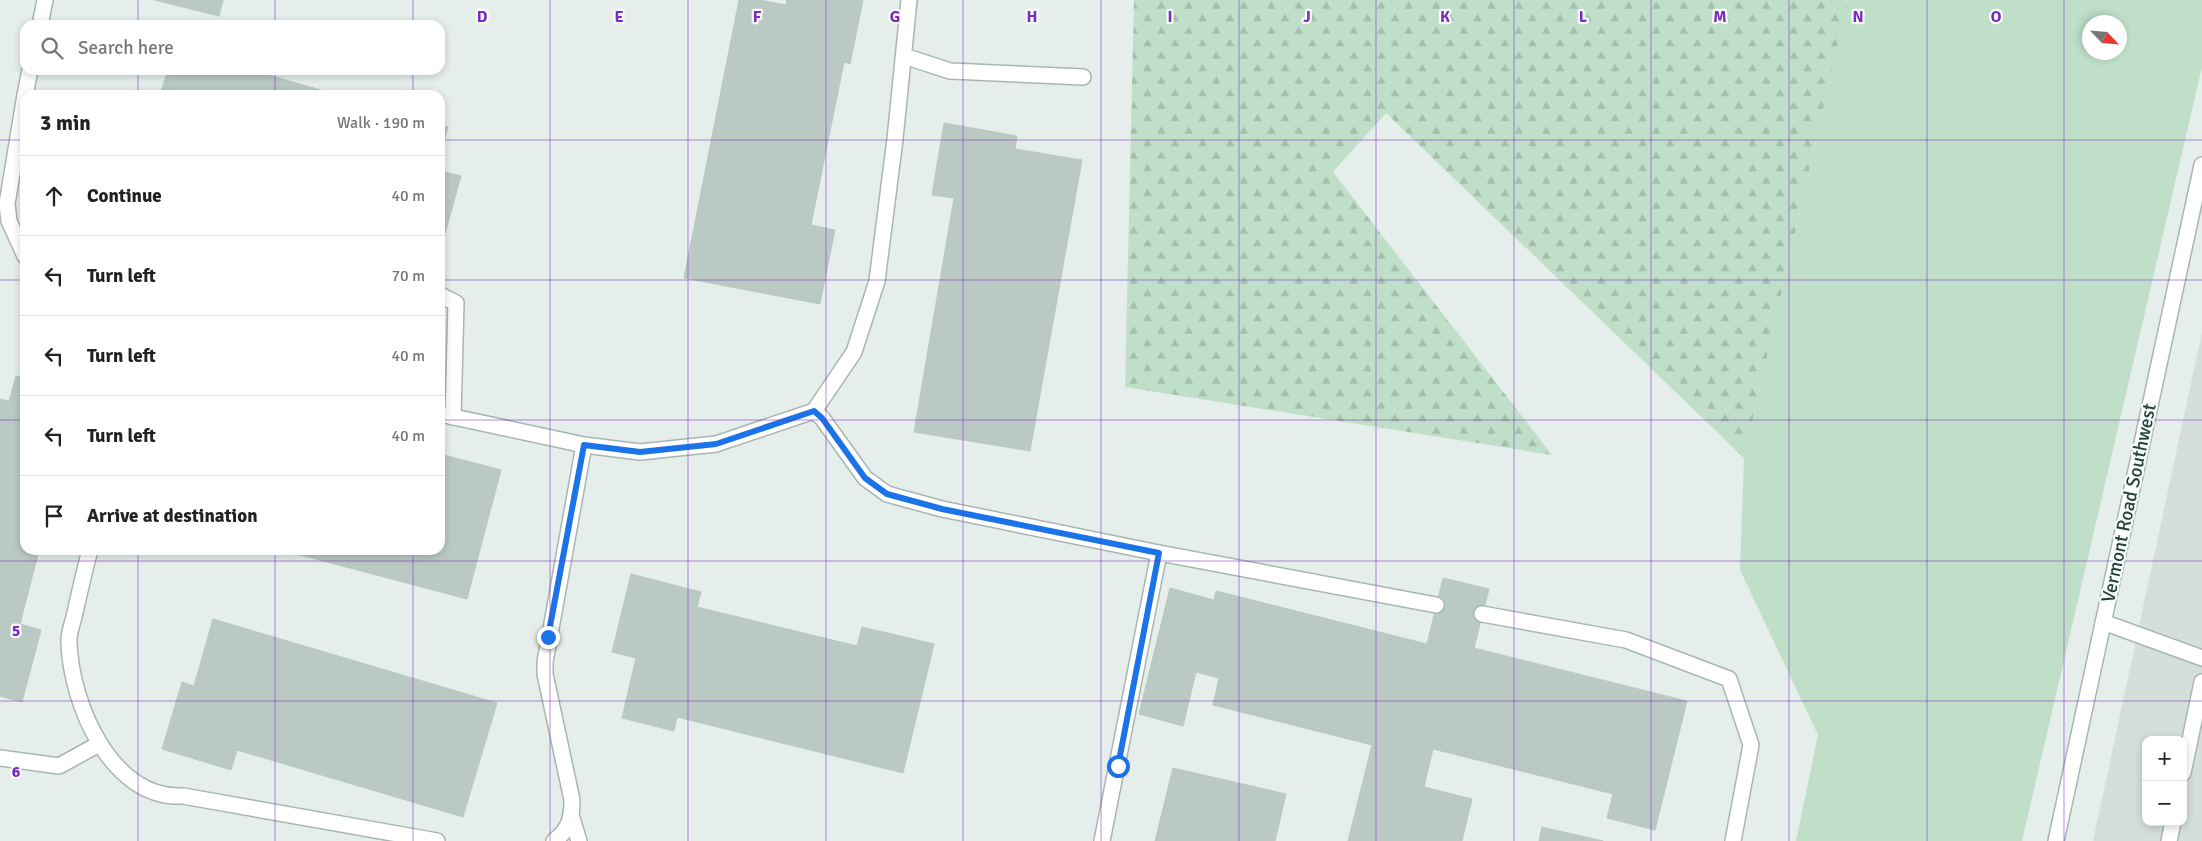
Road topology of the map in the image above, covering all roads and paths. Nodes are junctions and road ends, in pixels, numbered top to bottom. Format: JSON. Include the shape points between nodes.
{"nodes":[{"id":1,"x":45,"y":0,"type":"edge"},
{"id":2,"x":909,"y":0,"type":"edge"},
{"id":3,"x":41,"y":20,"type":"edge"},
{"id":4,"x":904,"y":56,"type":"junction"},
{"id":5,"x":29,"y":75,"type":"edge"},
{"id":6,"x":1083,"y":77,"type":"dead end"},
{"id":7,"x":26,"y":90,"type":"edge"},
{"id":8,"x":20,"y":125,"type":"edge"},
{"id":9,"x":2202,"y":165,"type":"edge"},
{"id":10,"x":20,"y":246,"type":"edge"},
{"id":11,"x":445,"y":298,"type":"edge"},
{"id":12,"x":814,"y":411,"type":"junction"},
{"id":13,"x":446,"y":415,"type":"edge"},
{"id":14,"x":584,"y":445,"type":"junction"},
{"id":15,"x":1159,"y":553,"type":"junction"},
{"id":16,"x":89,"y":555,"type":"edge"},
{"id":17,"x":1436,"y":605,"type":"dead end"},
{"id":18,"x":1482,"y":614,"type":"dead end"},
{"id":19,"x":2103,"y":622,"type":"junction"},
{"id":20,"x":2202,"y":658,"type":"edge"},
{"id":21,"x":2202,"y":682,"type":"edge"},
{"id":22,"x":99,"y":744,"type":"junction"},
{"id":23,"x":2187,"y":754,"type":"edge"},
{"id":24,"x":0,"y":758,"type":"edge"},
{"id":25,"x":572,"y":818,"type":"junction"},
{"id":26,"x":2172,"y":826,"type":"edge"},
{"id":27,"x":437,"y":841,"type":"edge"},
{"id":28,"x":554,"y":841,"type":"edge"},
{"id":29,"x":579,"y":841,"type":"edge"},
{"id":30,"x":1102,"y":841,"type":"edge"},
{"id":31,"x":1733,"y":841,"type":"edge"},
{"id":32,"x":2056,"y":841,"type":"edge"},
{"id":33,"x":2169,"y":841,"type":"edge"}],
"edges":[{"from":1,"to":3,"type":"street"},
{"from":2,"to":4,"type":"street"},
{"from":4,"to":6,"type":"street","via":[[950,70]]},
{"from":4,"to":12,"type":"street","via":[[876,281],[854,352]]},
{"from":5,"to":7,"type":"street"},
{"from":8,"to":10,"type":"street","via":[[7,204],[8,221]]},
{"from":9,"to":19,"type":"street","name":"Vermont Road Southwest"},
{"from":11,"to":13,"type":"street","via":[[456,303]]},
{"from":12,"to":14,"type":"street","via":[[716,444],[640,452]]},
{"from":12,"to":15,"type":"street","via":[[865,478],[887,494],[942,509]]},
{"from":13,"to":14,"type":"street"},
{"from":14,"to":25,"type":"street","via":[[545,662],[572,800]]},
{"from":15,"to":17,"type":"street"},
{"from":15,"to":30,"type":"street"},
{"from":16,"to":22,"type":"street","via":[[68,641],[86,719]]},
{"from":18,"to":31,"type":"street","via":[[1626,640],[1729,680],[1751,745]]},
{"from":19,"to":20,"type":"street"},
{"from":19,"to":32,"type":"street","name":"Vermont Road Southwest"},
{"from":21,"to":23,"type":"street"},
{"from":22,"to":24,"type":"street","via":[[59,766]]},
{"from":22,"to":27,"type":"street","via":[[132,780],[167,797],[182,796]]},
{"from":25,"to":28,"type":"street"},
{"from":25,"to":29,"type":"street"},
{"from":26,"to":33,"type":"street"}]}
